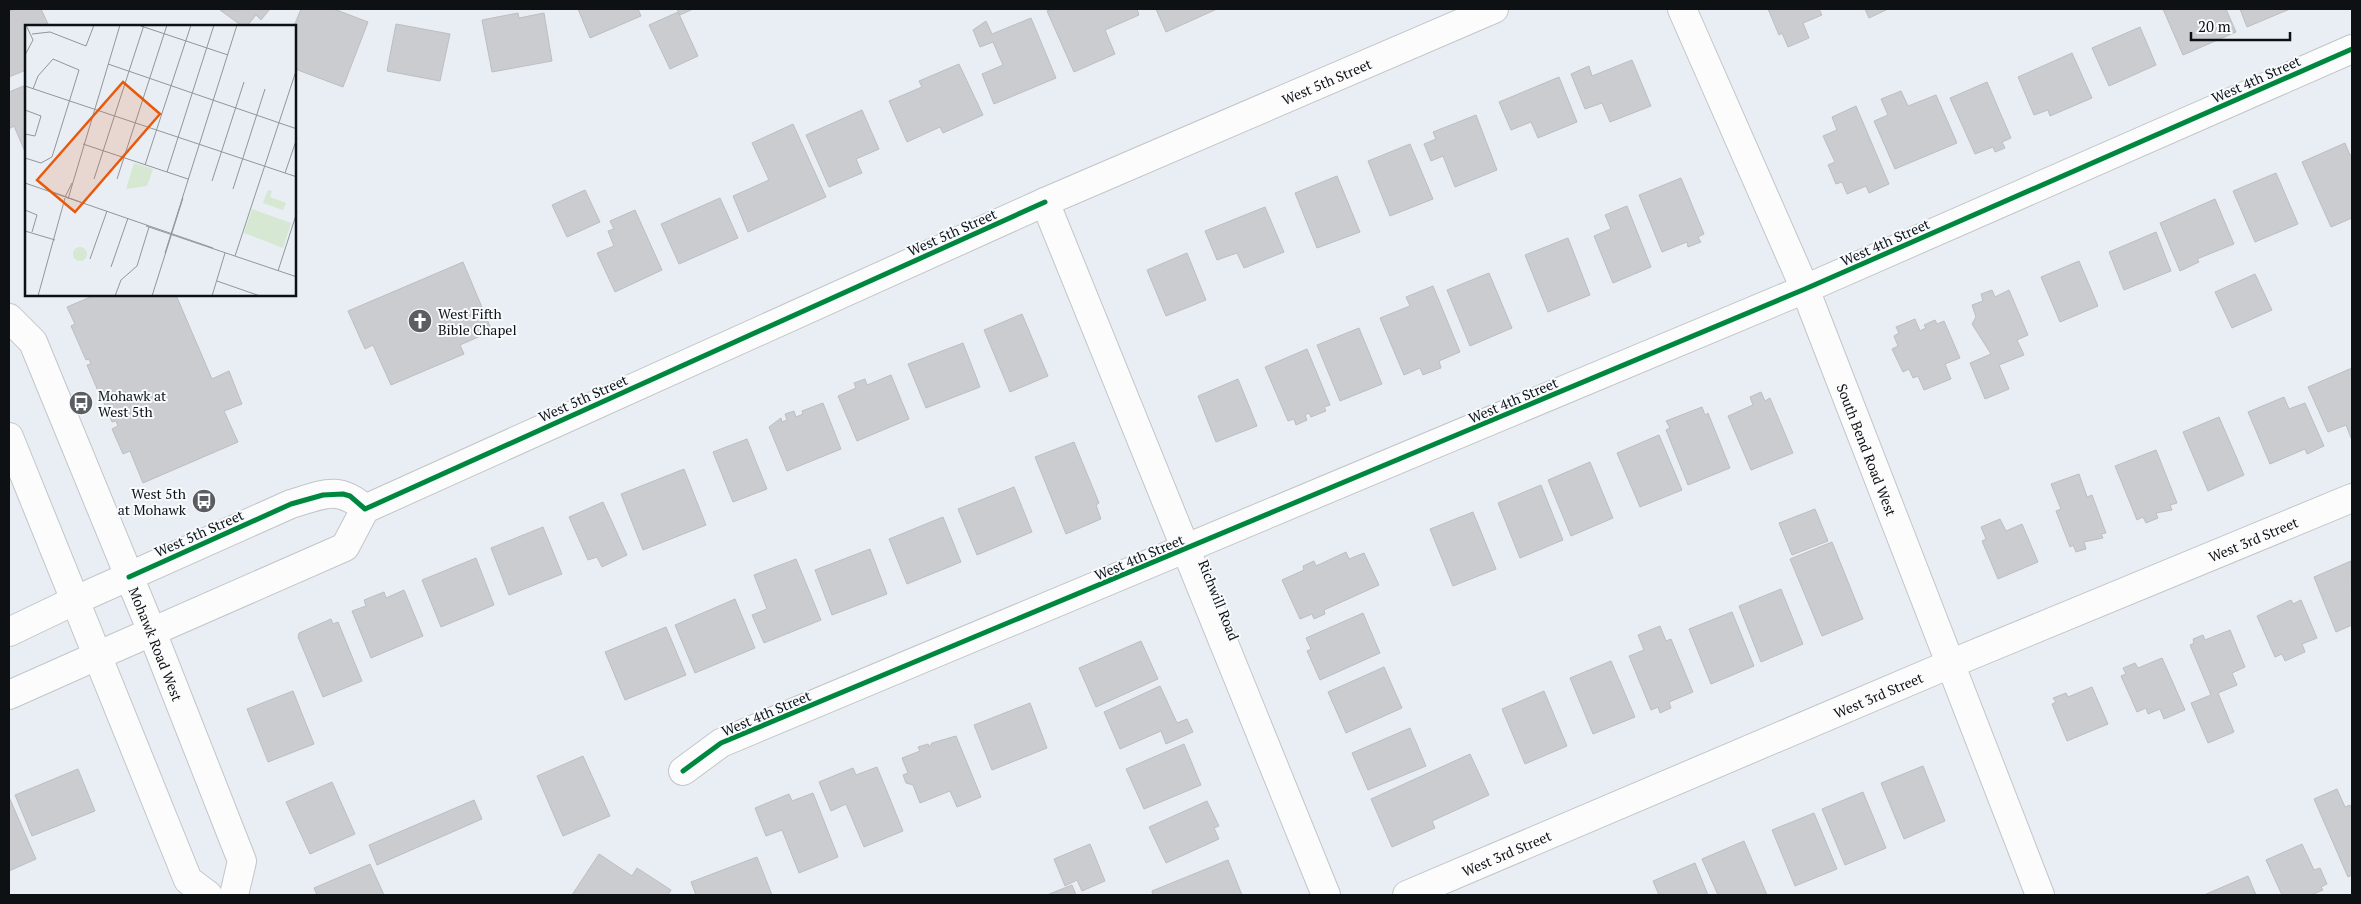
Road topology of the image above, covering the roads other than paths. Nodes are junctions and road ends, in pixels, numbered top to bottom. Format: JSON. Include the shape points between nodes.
{"nodes":[{"id":1,"x":1494,"y":9,"type":"edge"},
{"id":2,"x":1682,"y":9,"type":"edge"},
{"id":3,"x":2352,"y":49,"type":"edge"},
{"id":4,"x":1045,"y":202,"type":"junction"},
{"id":5,"x":1805,"y":289,"type":"junction"},
{"id":6,"x":9,"y":318,"type":"edge"},
{"id":7,"x":9,"y":437,"type":"edge"},
{"id":8,"x":2352,"y":498,"type":"edge"},
{"id":9,"x":365,"y":509,"type":"junction"},
{"id":10,"x":1187,"y":549,"type":"junction"},
{"id":11,"x":129,"y":577,"type":"junction"},
{"id":12,"x":76,"y":600,"type":"junction"},
{"id":13,"x":9,"y":632,"type":"edge"},
{"id":14,"x":152,"y":632,"type":"junction"},
{"id":15,"x":99,"y":655,"type":"junction"},
{"id":16,"x":1950,"y":664,"type":"junction"},
{"id":17,"x":9,"y":695,"type":"edge"},
{"id":18,"x":683,"y":771,"type":"dead end"},
{"id":19,"x":208,"y":895,"type":"edge"},
{"id":20,"x":234,"y":895,"type":"edge"},
{"id":21,"x":1326,"y":895,"type":"edge"},
{"id":22,"x":1407,"y":895,"type":"edge"},
{"id":23,"x":2040,"y":895,"type":"edge"}],
"edges":[{"from":1,"to":4,"type":"street","name":"West 5th Street"},
{"from":2,"to":5,"type":"street","name":"South Bend Road West"},
{"from":3,"to":5,"type":"street","name":"West 4th Street"},
{"from":4,"to":9,"type":"street","name":"West 5th Street"},
{"from":4,"to":10,"type":"street","name":"Richwill Road"},
{"from":5,"to":10,"type":"street","name":"West 4th Street"},
{"from":5,"to":16,"type":"street","name":"South Bend Road West"},
{"from":6,"to":11,"type":"street","name":"Mohawk Road West","via":[[33,342]]},
{"from":7,"to":12,"type":"street"},
{"from":8,"to":16,"type":"street","name":"West 3rd Street"},
{"from":9,"to":11,"type":"street","name":"West 5th Street","via":[[343,494],[307,499]]},
{"from":9,"to":14,"type":"street","via":[[345,547]]},
{"from":10,"to":18,"type":"street","name":"West 4th Street","via":[[721,743]]},
{"from":10,"to":21,"type":"street","name":"Richwill Road"},
{"from":11,"to":12,"type":"street","name":"West 5th Street"},
{"from":11,"to":14,"type":"street","name":"Mohawk Road West"},
{"from":12,"to":13,"type":"street","name":"West 5th Street"},
{"from":12,"to":15,"type":"street"},
{"from":14,"to":15,"type":"street"},
{"from":14,"to":20,"type":"street","name":"Mohawk Road West","via":[[242,861]]},
{"from":15,"to":17,"type":"street"},
{"from":15,"to":19,"type":"street","via":[[188,880]]},
{"from":16,"to":22,"type":"street","name":"West 3rd Street"},
{"from":16,"to":23,"type":"street","name":"South Bend Road West"}]}
